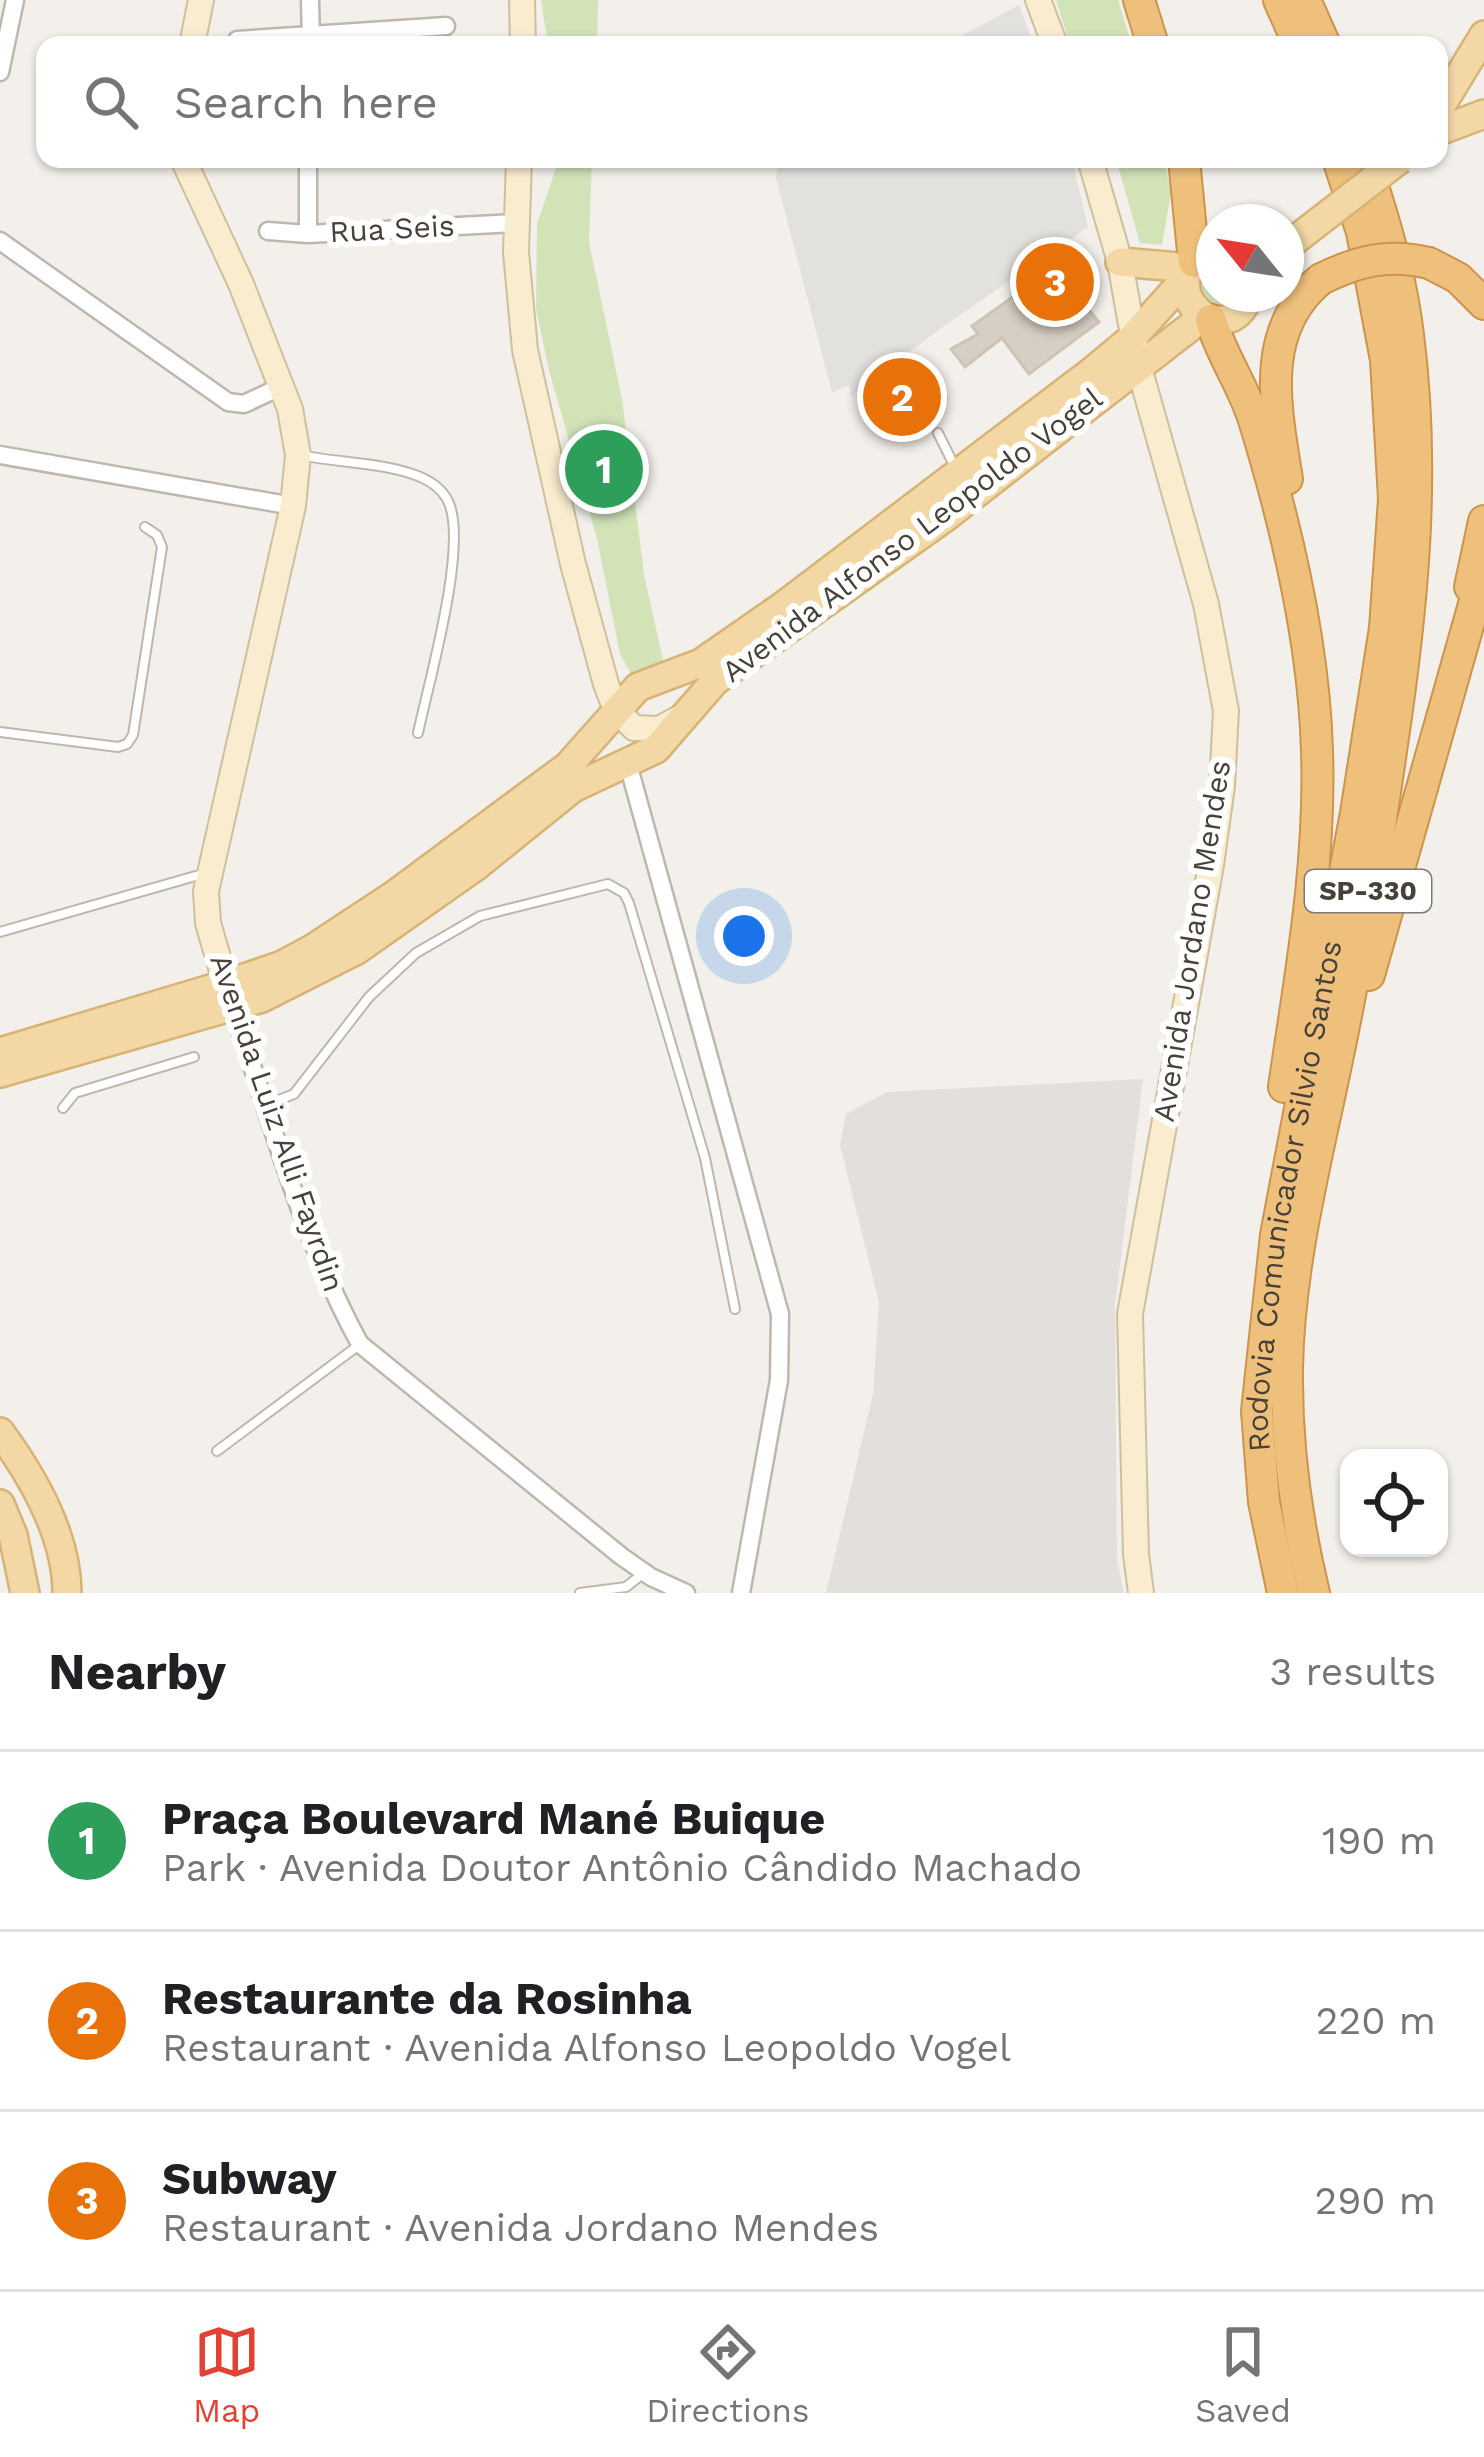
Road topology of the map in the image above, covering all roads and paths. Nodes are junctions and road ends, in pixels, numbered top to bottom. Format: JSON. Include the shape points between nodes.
{"nodes":[{"id":1,"x":15,"y":0,"type":"edge"},
{"id":2,"x":201,"y":0,"type":"edge"},
{"id":3,"x":310,"y":0,"type":"edge"},
{"id":4,"x":522,"y":0,"type":"edge"},
{"id":5,"x":1038,"y":0,"type":"edge"},
{"id":6,"x":1139,"y":0,"type":"edge"},
{"id":7,"x":1279,"y":0,"type":"edge"},
{"id":8,"x":1305,"y":0,"type":"edge"},
{"id":9,"x":446,"y":26,"type":"dead end"},
{"id":10,"x":1484,"y":34,"type":"edge"},
{"id":11,"x":194,"y":36,"type":"edge"},
{"id":12,"x":311,"y":36,"type":"edge"},
{"id":13,"x":350,"y":36,"type":"edge"},
{"id":14,"x":523,"y":36,"type":"edge"},
{"id":15,"x":1052,"y":36,"type":"edge"},
{"id":16,"x":1150,"y":36,"type":"edge"},
{"id":17,"x":1295,"y":36,"type":"edge"},
{"id":18,"x":1321,"y":36,"type":"edge"},
{"id":19,"x":4,"y":37,"type":"edge"},
{"id":20,"x":1464,"y":67,"type":"junction"},
{"id":21,"x":0,"y":72,"type":"edge"},
{"id":22,"x":1448,"y":94,"type":"edge"},
{"id":23,"x":1484,"y":100,"type":"edge"},
{"id":24,"x":1484,"y":114,"type":"edge"},
{"id":25,"x":1448,"y":128,"type":"edge"},
{"id":26,"x":187,"y":168,"type":"edge"},
{"id":27,"x":308,"y":168,"type":"edge"},
{"id":28,"x":518,"y":168,"type":"edge"},
{"id":29,"x":1093,"y":168,"type":"edge"},
{"id":30,"x":1185,"y":168,"type":"edge"},
{"id":31,"x":1341,"y":168,"type":"edge"},
{"id":32,"x":1356,"y":168,"type":"edge"},
{"id":33,"x":1370,"y":168,"type":"edge"},
{"id":34,"x":1388,"y":168,"type":"edge"},
{"id":35,"x":1304,"y":209,"type":"edge"},
{"id":36,"x":515,"y":223,"type":"junction"},
{"id":37,"x":268,"y":231,"type":"dead end"},
{"id":38,"x":1304,"y":233,"type":"edge"},
{"id":39,"x":308,"y":234,"type":"junction"},
{"id":40,"x":0,"y":242,"type":"edge"},
{"id":41,"x":1120,"y":262,"type":"junction"},
{"id":42,"x":1196,"y":265,"type":"edge"},
{"id":43,"x":1484,"y":304,"type":"edge"},
{"id":44,"x":1196,"y":305,"type":"edge"},
{"id":45,"x":1201,"y":312,"type":"edge"},
{"id":46,"x":1240,"y":312,"type":"edge"},
{"id":47,"x":1207,"y":319,"type":"junction"},
{"id":48,"x":1135,"y":351,"type":"junction"},
{"id":49,"x":282,"y":386,"type":"junction"},
{"id":50,"x":938,"y":433,"type":"dead end"},
{"id":51,"x":0,"y":455,"type":"edge"},
{"id":52,"x":298,"y":455,"type":"junction"},
{"id":53,"x":958,"y":473,"type":"junction"},
{"id":54,"x":293,"y":506,"type":"junction"},
{"id":55,"x":1484,"y":521,"type":"edge"},
{"id":56,"x":145,"y":527,"type":"dead end"},
{"id":57,"x":1484,"y":569,"type":"edge"},
{"id":58,"x":1472,"y":605,"type":"junction"},
{"id":59,"x":1302,"y":614,"type":"junction"},
{"id":60,"x":616,"y":710,"type":"junction"},
{"id":61,"x":688,"y":713,"type":"junction"},
{"id":62,"x":0,"y":732,"type":"edge"},
{"id":63,"x":418,"y":733,"type":"dead end"},
{"id":64,"x":628,"y":764,"type":"junction"},
{"id":65,"x":210,"y":872,"type":"junction"},
{"id":66,"x":0,"y":932,"type":"edge"},
{"id":67,"x":230,"y":995,"type":"junction"},
{"id":68,"x":0,"y":1052,"type":"edge"},
{"id":69,"x":1339,"y":1053,"type":"junction"},
{"id":70,"x":194,"y":1057,"type":"dead end"},
{"id":71,"x":0,"y":1073,"type":"edge"},
{"id":72,"x":266,"y":1105,"type":"junction"},
{"id":73,"x":63,"y":1108,"type":"dead end"},
{"id":74,"x":735,"y":1309,"type":"dead end"},
{"id":75,"x":360,"y":1344,"type":"junction"},
{"id":76,"x":1257,"y":1412,"type":"junction"},
{"id":77,"x":0,"y":1432,"type":"edge"},
{"id":78,"x":218,"y":1451,"type":"dead end"},
{"id":79,"x":0,"y":1504,"type":"edge"},
{"id":80,"x":645,"y":1572,"type":"junction"},
{"id":81,"x":25,"y":1593,"type":"edge"},
{"id":82,"x":67,"y":1593,"type":"edge"},
{"id":83,"x":580,"y":1593,"type":"edge"},
{"id":84,"x":686,"y":1593,"type":"edge"},
{"id":85,"x":741,"y":1593,"type":"edge"},
{"id":86,"x":1142,"y":1593,"type":"edge"},
{"id":87,"x":1282,"y":1593,"type":"edge"},
{"id":88,"x":1314,"y":1593,"type":"edge"}],
"edges":[{"from":1,"to":19,"type":"street"},
{"from":2,"to":11,"type":"street"},
{"from":3,"to":12,"type":"street"},
{"from":4,"to":14,"type":"street"},
{"from":5,"to":15,"type":"street"},
{"from":6,"to":16,"type":"highway"},
{"from":7,"to":17,"type":"highway"},
{"from":8,"to":18,"type":"highway"},
{"from":9,"to":13,"type":"street"},
{"from":10,"to":20,"type":"main road"},
{"from":19,"to":21,"type":"street"},
{"from":20,"to":22,"type":"main road"},
{"from":20,"to":23,"type":"main road"},
{"from":24,"to":25,"type":"main road"},
{"from":26,"to":49,"type":"street","name":"Avenida Luiz Alli Fayrdin"},
{"from":27,"to":39,"type":"street"},
{"from":28,"to":36,"type":"street"},
{"from":29,"to":41,"type":"street","name":"Avenida Jordano Mendes"},
{"from":30,"to":42,"type":"highway"},
{"from":31,"to":76,"type":"highway","name":"Rodovia Comunicador Silvio Santos","number":"SP-330","via":[[1386,360],[1394,499],[1385,628],[1276,1235]]},
{"from":32,"to":35,"type":"main road"},
{"from":33,"to":69,"type":"highway","name":"Rodovia Comunicador Silvio Santos","number":"SP-330","via":[[1408,332],[1418,498],[1407,645]]},
{"from":34,"to":38,"type":"main road","bridge":true},
{"from":36,"to":39,"type":"street","name":"Rua Seis"},
{"from":36,"to":60,"type":"street","via":[[525,350]]},
{"from":37,"to":39,"type":"street","name":"Rua Seis"},
{"from":40,"to":49,"type":"street","via":[[228,402],[244,404]]},
{"from":41,"to":42,"type":"main road"},
{"from":41,"to":48,"type":"street","name":"Avenida Jordano Mendes"},
{"from":42,"to":44,"type":"main road","via":[[1186,293]]},
{"from":42,"to":48,"type":"main road"},
{"from":43,"to":59,"type":"highway","bridge":true,"via":[[1429,263],[1379,257],[1322,279],[1292,312],[1275,358],[1274,391]]},
{"from":45,"to":47,"type":"main road"},
{"from":46,"to":47,"type":"main road"},
{"from":47,"to":48,"type":"main road"},
{"from":47,"to":59,"type":"highway","via":[[1253,418]]},
{"from":48,"to":53,"type":"main road","name":"Avenida Alfonso Leopoldo Vogel"},
{"from":48,"to":61,"type":"main road","name":"Avenida Alfonso Leopoldo Vogel","via":[[943,519],[715,681]]},
{"from":48,"to":86,"type":"street","name":"Avenida Jordano Mendes","via":[[1206,604],[1226,711],[1211,865],[1130,1315]]},
{"from":49,"to":52,"type":"street","name":"Avenida Luiz Alli Fayrdin"},
{"from":50,"to":53,"type":"lane"},
{"from":51,"to":54,"type":"street"},
{"from":52,"to":54,"type":"street","name":"Avenida Luiz Alli Fayrdin"},
{"from":52,"to":63,"type":"lane","via":[[416,475],[443,491],[452,508],[447,595]]},
{"from":53,"to":60,"type":"main road","name":"Avenida Alfonso Leopoldo Vogel","via":[[701,663],[638,687]]},
{"from":54,"to":65,"type":"street","name":"Avenida Luiz Alli Fayrdin"},
{"from":55,"to":58,"type":"highway","via":[[1469,582]]},
{"from":56,"to":62,"type":"lane","via":[[161,548],[127,744]]},
{"from":57,"to":58,"type":"highway"},
{"from":58,"to":69,"type":"highway","via":[[1379,944]]},
{"from":59,"to":76,"type":"highway","via":[[1317,753],[1315,859],[1264,1226]]},
{"from":60,"to":61,"type":"street","via":[[634,728],[650,730]]},
{"from":60,"to":67,"type":"main road","name":"Avenida Alfonso Leopoldo Vogel","via":[[568,766],[394,895]]},
{"from":61,"to":64,"type":"main road","name":"Avenida Alfonso Leopoldo Vogel"},
{"from":64,"to":67,"type":"main road","name":"Avenida Alfonso Leopoldo Vogel","via":[[573,788],[357,950],[309,977]]},
{"from":64,"to":85,"type":"street","via":[[780,1314],[779,1381]]},
{"from":65,"to":66,"type":"lane"},
{"from":65,"to":67,"type":"street","name":"Avenida Luiz Alli Fayrdin","via":[[208,923]]},
{"from":67,"to":68,"type":"main road","name":"Avenida Alfonso Leopoldo Vogel"},
{"from":67,"to":71,"type":"main road","name":"Avenida Alfonso Leopoldo Vogel"},
{"from":67,"to":72,"type":"street","name":"Avenida Luiz Alli Fayrdin"},
{"from":69,"to":88,"type":"highway","name":"Rodovia Comunicador Silvio Santos","number":"SP-330","via":[[1296,1268],[1287,1364],[1295,1506]]},
{"from":70,"to":73,"type":"lane","via":[[75,1093]]},
{"from":72,"to":74,"type":"lane","via":[[294,1094],[369,997],[416,953],[480,916],[608,884],[629,902],[675,1050]]},
{"from":72,"to":75,"type":"street","name":"Avenida Luiz Alli Fayrdin"},
{"from":75,"to":78,"type":"lane"},
{"from":75,"to":80,"type":"street","name":"Avenida Luiz Alli Fayrdin"},
{"from":76,"to":87,"type":"highway","name":"Rodovia Comunicador Silvio Santos","number":"SP-330"},
{"from":77,"to":82,"type":"main road","via":[[53,1528]]},
{"from":79,"to":81,"type":"main road"},
{"from":80,"to":83,"type":"lane","via":[[626,1587]]},
{"from":80,"to":84,"type":"street","name":"Avenida Luiz Alli Fayrdin"}]}
